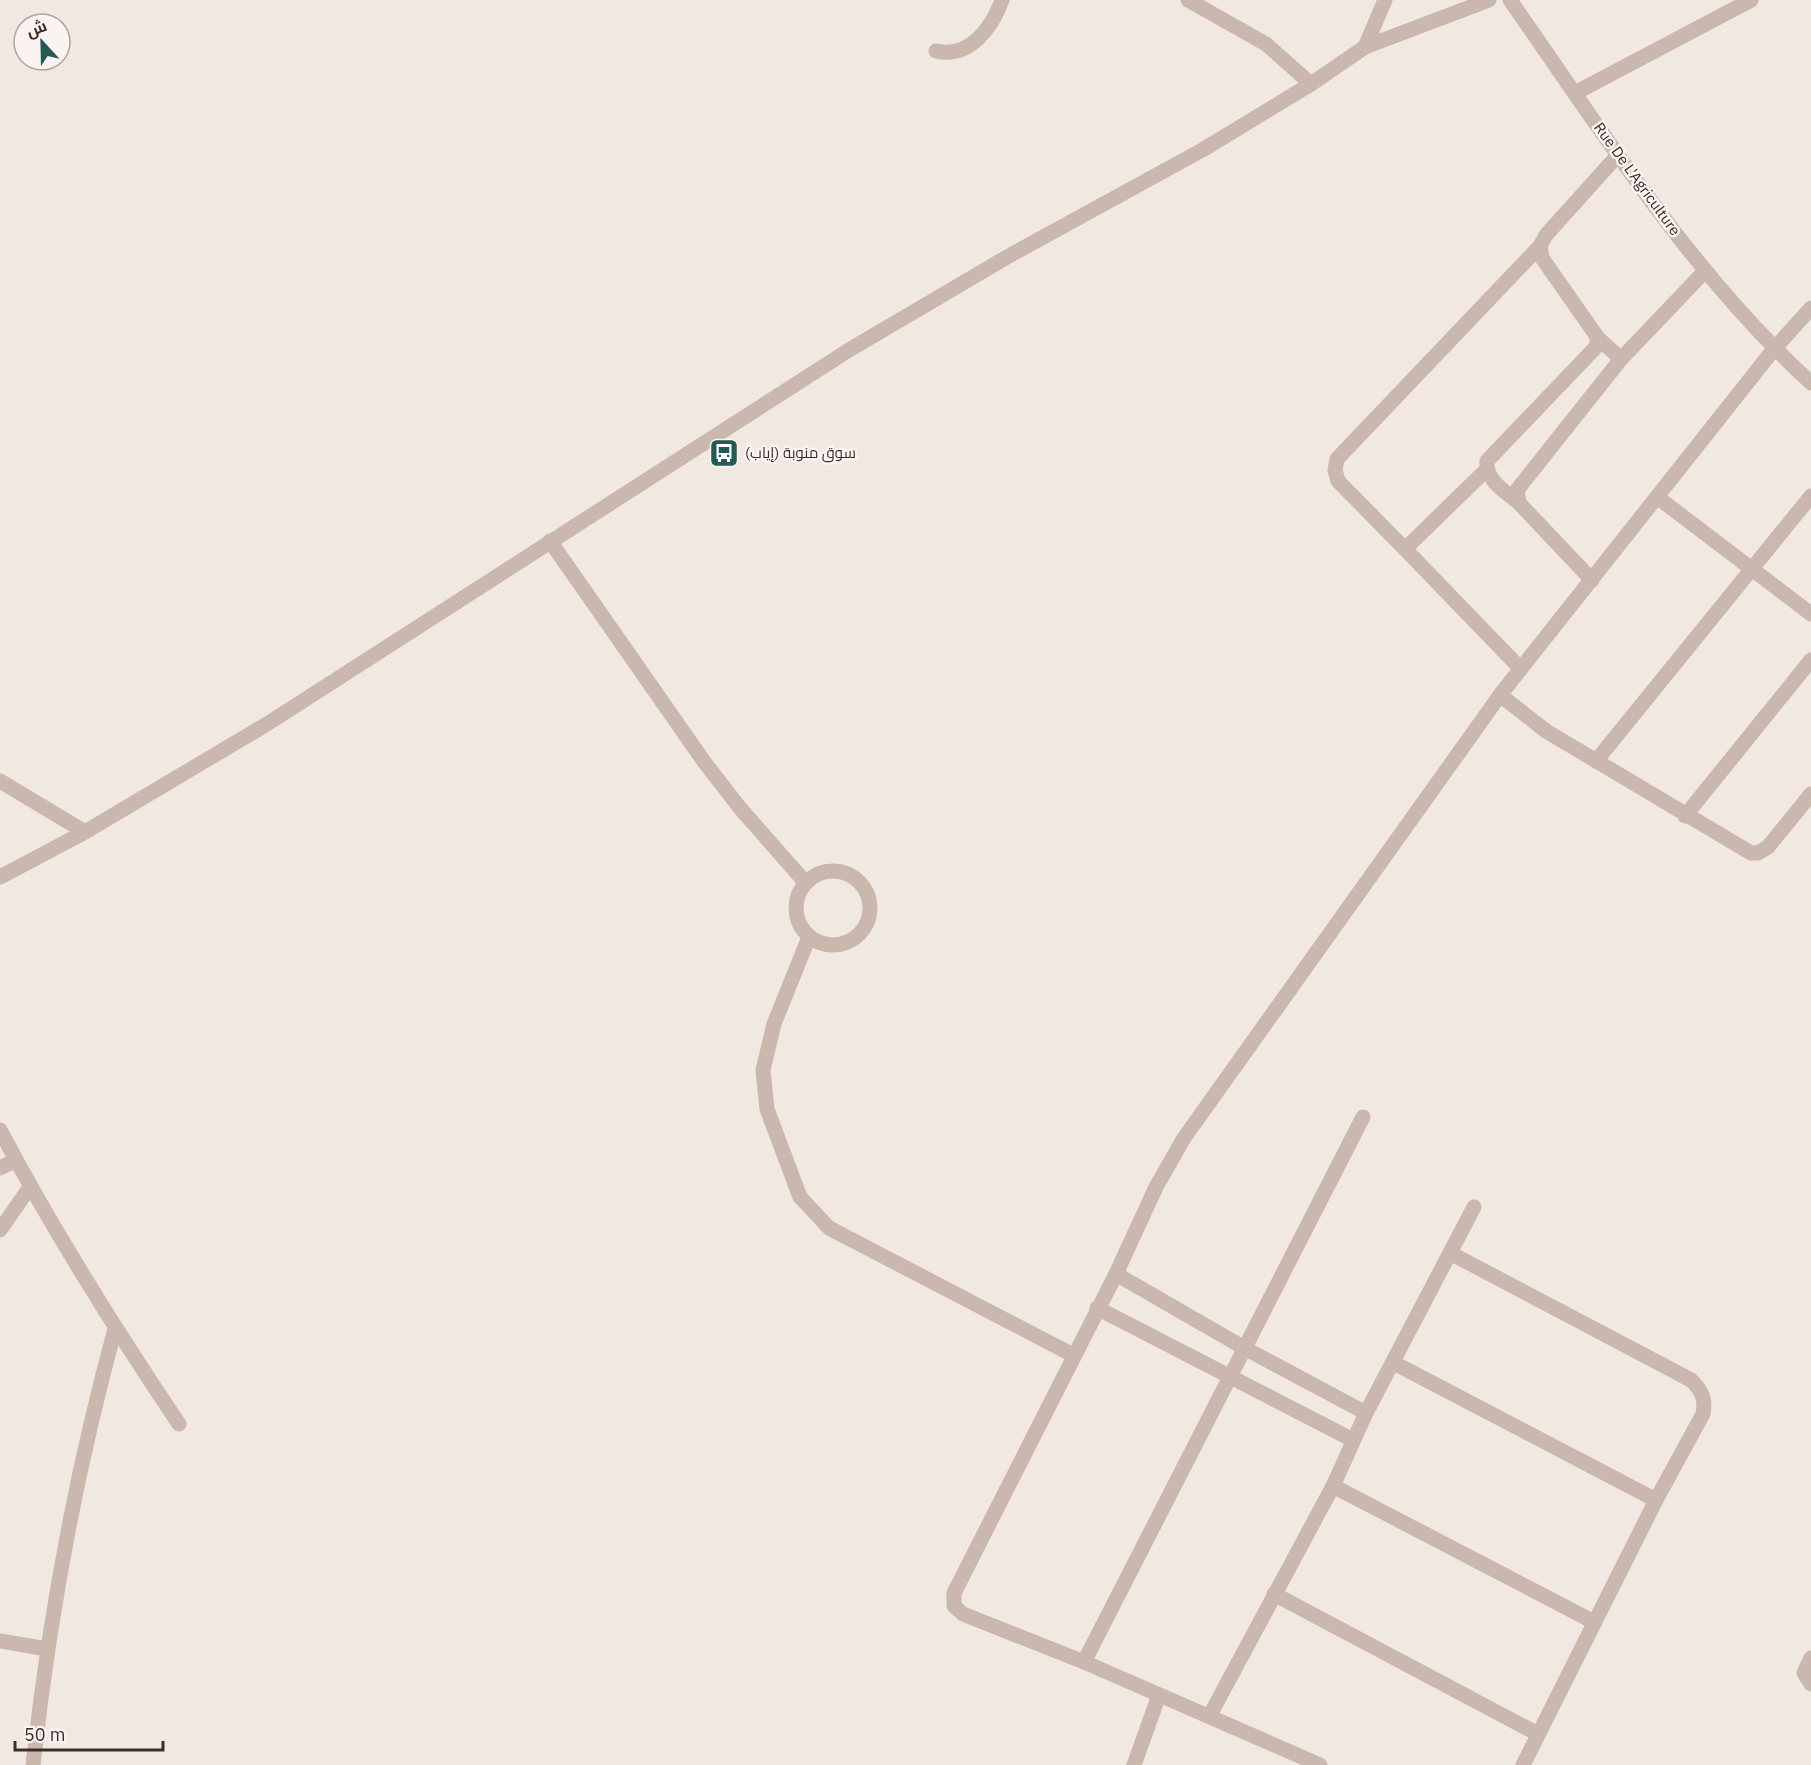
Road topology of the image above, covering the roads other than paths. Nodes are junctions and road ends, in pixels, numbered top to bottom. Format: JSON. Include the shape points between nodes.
{"nodes":[{"id":1,"x":1002,"y":0,"type":"edge"},
{"id":2,"x":1188,"y":0,"type":"edge"},
{"id":3,"x":1385,"y":0,"type":"edge"},
{"id":4,"x":1489,"y":0,"type":"edge"},
{"id":5,"x":1510,"y":0,"type":"edge"},
{"id":6,"x":1751,"y":0,"type":"edge"},
{"id":7,"x":1365,"y":47,"type":"junction"},
{"id":8,"x":936,"y":51,"type":"dead end"},
{"id":9,"x":1311,"y":84,"type":"junction"},
{"id":10,"x":1575,"y":93,"type":"junction"},
{"id":11,"x":1618,"y":154,"type":"junction"},
{"id":12,"x":1540,"y":246,"type":"junction"},
{"id":13,"x":1705,"y":271,"type":"junction"},
{"id":14,"x":1811,"y":308,"type":"edge"},
{"id":15,"x":1598,"y":338,"type":"junction"},
{"id":16,"x":1774,"y":349,"type":"junction"},
{"id":17,"x":1621,"y":359,"type":"junction"},
{"id":18,"x":1811,"y":383,"type":"edge"},
{"id":19,"x":1486,"y":470,"type":"junction"},
{"id":20,"x":1811,"y":496,"type":"edge"},
{"id":21,"x":1658,"y":497,"type":"junction"},
{"id":22,"x":1519,"y":504,"type":"junction"},
{"id":23,"x":550,"y":541,"type":"junction"},
{"id":24,"x":1405,"y":549,"type":"junction"},
{"id":25,"x":1753,"y":568,"type":"junction"},
{"id":26,"x":1592,"y":580,"type":"junction"},
{"id":27,"x":1811,"y":614,"type":"edge"},
{"id":28,"x":1811,"y":660,"type":"edge"},
{"id":29,"x":1521,"y":669,"type":"junction"},
{"id":30,"x":1500,"y":695,"type":"junction"},
{"id":31,"x":1596,"y":761,"type":"junction"},
{"id":32,"x":0,"y":781,"type":"edge"},
{"id":33,"x":1811,"y":794,"type":"edge"},
{"id":34,"x":1685,"y":816,"type":"junction"},
{"id":35,"x":85,"y":831,"type":"junction"},
{"id":36,"x":0,"y":877,"type":"edge"},
{"id":37,"x":805,"y":882,"type":"junction"},
{"id":38,"x":809,"y":937,"type":"junction"},
{"id":39,"x":1363,"y":1117,"type":"dead end"},
{"id":40,"x":0,"y":1130,"type":"edge"},
{"id":41,"x":16,"y":1160,"type":"junction"},
{"id":42,"x":0,"y":1168,"type":"edge"},
{"id":43,"x":30,"y":1187,"type":"junction"},
{"id":44,"x":1474,"y":1207,"type":"dead end"},
{"id":45,"x":0,"y":1230,"type":"edge"},
{"id":46,"x":1450,"y":1254,"type":"junction"},
{"id":47,"x":1116,"y":1274,"type":"junction"},
{"id":48,"x":1097,"y":1308,"type":"junction"},
{"id":49,"x":115,"y":1329,"type":"junction"},
{"id":50,"x":1246,"y":1349,"type":"junction"},
{"id":51,"x":1073,"y":1355,"type":"junction"},
{"id":52,"x":1394,"y":1363,"type":"junction"},
{"id":53,"x":1231,"y":1376,"type":"junction"},
{"id":54,"x":1366,"y":1413,"type":"junction"},
{"id":55,"x":179,"y":1424,"type":"dead end"},
{"id":56,"x":1353,"y":1440,"type":"junction"},
{"id":57,"x":1333,"y":1486,"type":"junction"},
{"id":58,"x":1656,"y":1500,"type":"junction"},
{"id":59,"x":1274,"y":1594,"type":"junction"},
{"id":60,"x":1594,"y":1622,"type":"junction"},
{"id":61,"x":0,"y":1641,"type":"edge"},
{"id":62,"x":47,"y":1649,"type":"junction"},
{"id":63,"x":1811,"y":1658,"type":"edge"},
{"id":64,"x":1084,"y":1662,"type":"junction"},
{"id":65,"x":1811,"y":1684,"type":"edge"},
{"id":66,"x":1159,"y":1695,"type":"junction"},
{"id":67,"x":1210,"y":1715,"type":"junction"},
{"id":68,"x":1538,"y":1734,"type":"junction"},
{"id":69,"x":33,"y":1765,"type":"edge"},
{"id":70,"x":1134,"y":1765,"type":"edge"},
{"id":71,"x":1320,"y":1765,"type":"edge"},
{"id":72,"x":1523,"y":1765,"type":"edge"}],
"edges":[{"from":1,"to":8,"type":"street","via":[[987,29],[967,48],[947,54]]},
{"from":2,"to":9,"type":"street","via":[[1266,44]]},
{"from":3,"to":7,"type":"street"},
{"from":4,"to":7,"type":"street"},
{"from":5,"to":10,"type":"street","name":"Rue De L'Agriculture"},
{"from":6,"to":10,"type":"street"},
{"from":7,"to":9,"type":"street"},
{"from":9,"to":23,"type":"street","via":[[849,350]]},
{"from":10,"to":11,"type":"street","name":"Rue De L'Agriculture"},
{"from":11,"to":12,"type":"street"},
{"from":11,"to":13,"type":"street","name":"Rue De L'Agriculture"},
{"from":12,"to":15,"type":"street","via":[[1542,258]]},
{"from":12,"to":24,"type":"street","via":[[1337,459],[1338,481]]},
{"from":13,"to":16,"type":"street","name":"Rue De L'Agriculture"},
{"from":13,"to":17,"type":"street"},
{"from":14,"to":16,"type":"street"},
{"from":15,"to":17,"type":"street"},
{"from":15,"to":19,"type":"street","via":[[1596,347],[1487,461]]},
{"from":16,"to":18,"type":"street","name":"Rue De L'Agriculture"},
{"from":16,"to":21,"type":"street"},
{"from":17,"to":22,"type":"street","via":[[1524,481],[1518,490]]},
{"from":19,"to":22,"type":"street"},
{"from":19,"to":24,"type":"street"},
{"from":20,"to":25,"type":"street"},
{"from":21,"to":25,"type":"street"},
{"from":21,"to":26,"type":"street"},
{"from":22,"to":26,"type":"street"},
{"from":23,"to":35,"type":"street","via":[[267,724]]},
{"from":23,"to":37,"type":"street","via":[[705,763]]},
{"from":24,"to":29,"type":"street"},
{"from":25,"to":27,"type":"street"},
{"from":25,"to":31,"type":"street"},
{"from":26,"to":29,"type":"street"},
{"from":28,"to":34,"type":"street"},
{"from":29,"to":30,"type":"street"},
{"from":30,"to":31,"type":"street","via":[[1546,731]]},
{"from":30,"to":47,"type":"street","via":[[1184,1138],[1156,1187]]},
{"from":31,"to":34,"type":"street"},
{"from":32,"to":35,"type":"street"},
{"from":33,"to":34,"type":"street","via":[[1768,847],[1758,853],[1739,847]]},
{"from":35,"to":36,"type":"street"},
{"from":37,"to":38,"type":"street","via":[[799,894],[797,917]]},
{"from":37,"to":38,"type":"street","via":[[819,873],[837,871],[858,880],[870,900],[868,923],[853,940],[831,946]]},
{"from":38,"to":51,"type":"street","via":[[774,1024],[763,1070],[767,1109],[800,1197],[829,1228]]},
{"from":39,"to":50,"type":"street"},
{"from":40,"to":41,"type":"street"},
{"from":41,"to":42,"type":"street"},
{"from":41,"to":43,"type":"street"},
{"from":43,"to":45,"type":"street"},
{"from":43,"to":49,"type":"street"},
{"from":44,"to":46,"type":"street"},
{"from":46,"to":52,"type":"street"},
{"from":46,"to":58,"type":"street","via":[[1690,1380],[1701,1390],[1703,1414]]},
{"from":47,"to":48,"type":"street"},
{"from":47,"to":50,"type":"street"},
{"from":48,"to":51,"type":"street"},
{"from":48,"to":53,"type":"street"},
{"from":49,"to":55,"type":"street"},
{"from":49,"to":62,"type":"street","via":[[85,1448]]},
{"from":50,"to":53,"type":"street"},
{"from":50,"to":54,"type":"street"},
{"from":51,"to":64,"type":"street","via":[[954,1593],[954,1606],[963,1614]]},
{"from":52,"to":54,"type":"street"},
{"from":52,"to":58,"type":"street"},
{"from":53,"to":56,"type":"street"},
{"from":53,"to":64,"type":"street"},
{"from":54,"to":56,"type":"street"},
{"from":56,"to":57,"type":"street"},
{"from":57,"to":59,"type":"street"},
{"from":57,"to":60,"type":"street"},
{"from":58,"to":60,"type":"street"},
{"from":59,"to":67,"type":"street"},
{"from":59,"to":68,"type":"street"},
{"from":60,"to":68,"type":"street"},
{"from":61,"to":62,"type":"street"},
{"from":62,"to":69,"type":"street"},
{"from":63,"to":65,"type":"street","via":[[1804,1673]]},
{"from":64,"to":66,"type":"street"},
{"from":66,"to":67,"type":"street"},
{"from":66,"to":70,"type":"street"},
{"from":67,"to":71,"type":"street"},
{"from":68,"to":72,"type":"street"}]}
